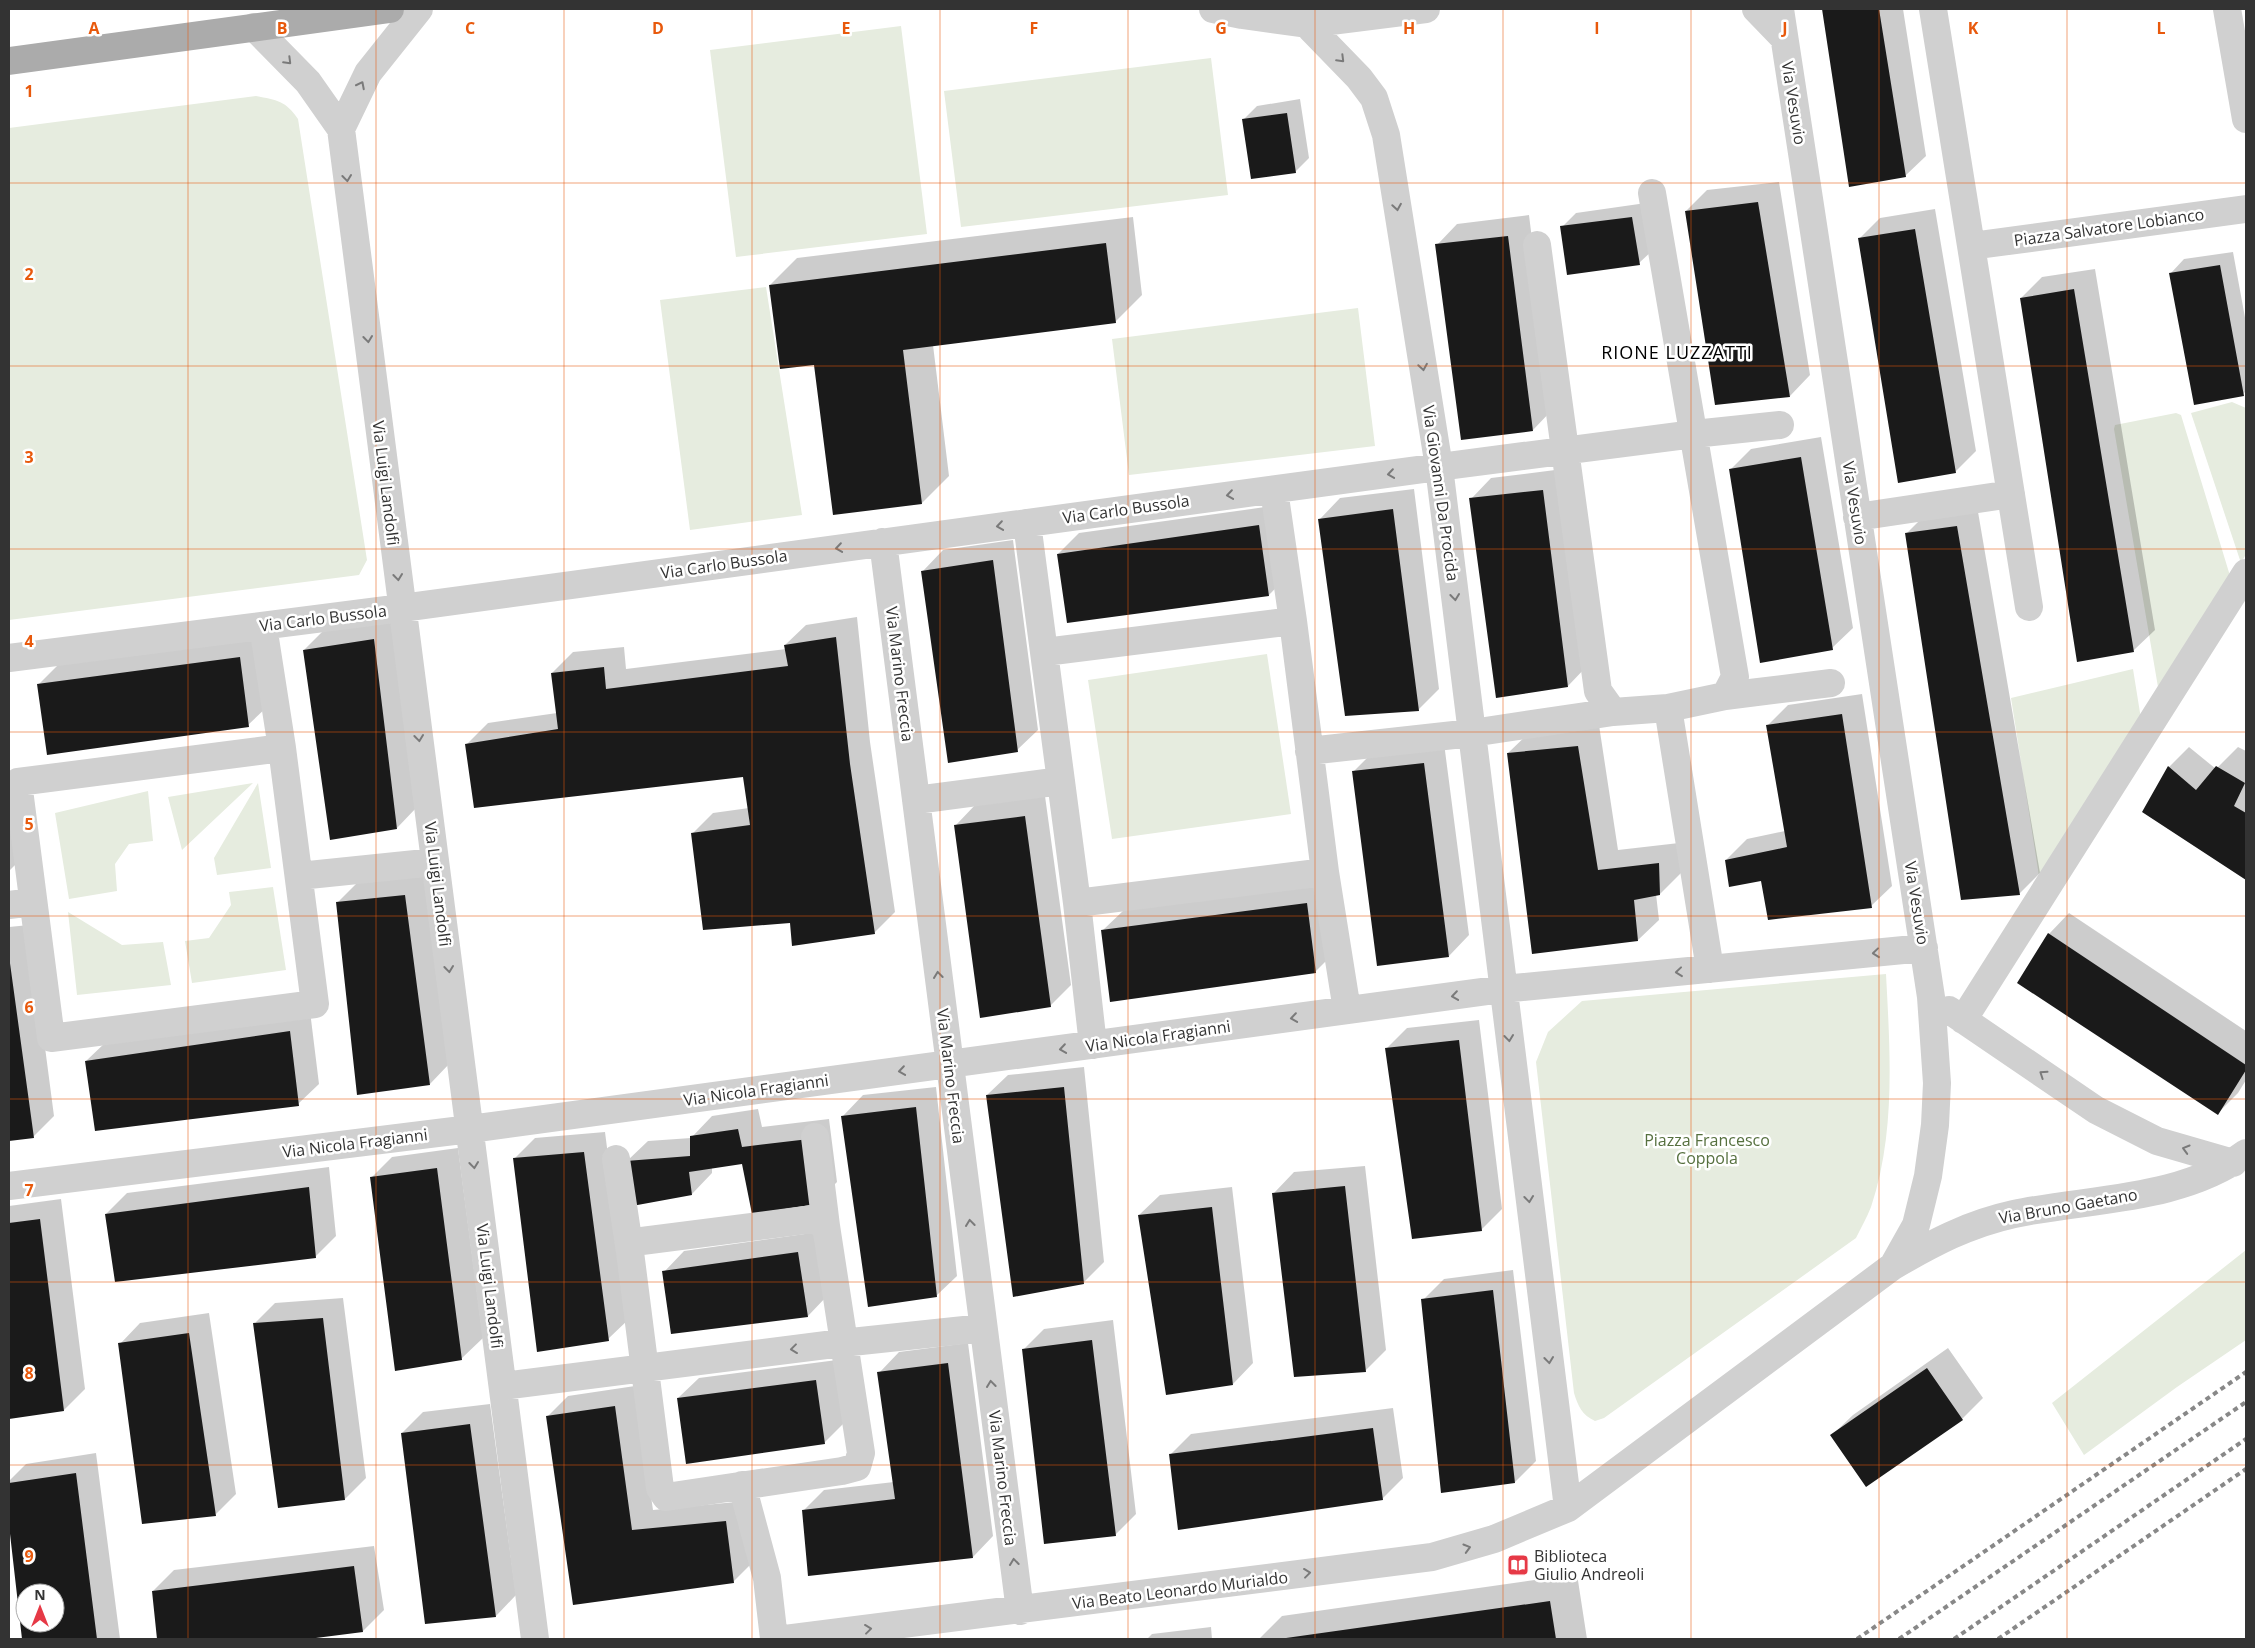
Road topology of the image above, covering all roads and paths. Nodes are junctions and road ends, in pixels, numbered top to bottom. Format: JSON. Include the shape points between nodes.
{"nodes":[{"id":1,"x":390,"y":9,"type":"edge"},
{"id":2,"x":419,"y":9,"type":"edge"},
{"id":3,"x":1213,"y":9,"type":"edge"},
{"id":4,"x":1426,"y":9,"type":"edge"},
{"id":5,"x":1756,"y":9,"type":"edge"},
{"id":6,"x":1780,"y":9,"type":"edge"},
{"id":7,"x":1933,"y":9,"type":"edge"},
{"id":8,"x":2228,"y":9,"type":"edge"},
{"id":9,"x":1300,"y":16,"type":"edge"},
{"id":10,"x":254,"y":27,"type":"junction"},
{"id":11,"x":1784,"y":38,"type":"junction"},
{"id":12,"x":9,"y":61,"type":"edge"},
{"id":13,"x":2246,"y":118,"type":"edge"},
{"id":14,"x":341,"y":130,"type":"junction"},
{"id":15,"x":1652,"y":193,"type":"dead end"},
{"id":16,"x":2246,"y":209,"type":"edge"},
{"id":17,"x":1537,"y":245,"type":"dead end"},
{"id":18,"x":1971,"y":246,"type":"junction"},
{"id":19,"x":1780,"y":425,"type":"dead end"},
{"id":20,"x":1694,"y":434,"type":"junction"},
{"id":21,"x":1565,"y":452,"type":"junction"},
{"id":22,"x":1440,"y":467,"type":"junction"},
{"id":23,"x":1274,"y":490,"type":"junction"},
{"id":24,"x":2011,"y":494,"type":"junction"},
{"id":25,"x":1858,"y":516,"type":"junction"},
{"id":26,"x":1027,"y":523,"type":"junction"},
{"id":27,"x":883,"y":542,"type":"junction"},
{"id":28,"x":2246,"y":574,"type":"edge"},
{"id":29,"x":2029,"y":607,"type":"dead end"},
{"id":30,"x":402,"y":608,"type":"junction"},
{"id":31,"x":1293,"y":621,"type":"junction"},
{"id":32,"x":263,"y":626,"type":"junction"},
{"id":33,"x":1045,"y":652,"type":"junction"},
{"id":34,"x":9,"y":658,"type":"edge"},
{"id":35,"x":1831,"y":683,"type":"dead end"},
{"id":36,"x":1725,"y":696,"type":"junction"},
{"id":37,"x":1668,"y":708,"type":"junction"},
{"id":38,"x":1613,"y":712,"type":"junction"},
{"id":39,"x":1472,"y":733,"type":"junction"},
{"id":40,"x":282,"y":748,"type":"junction"},
{"id":41,"x":1309,"y":751,"type":"junction"},
{"id":42,"x":1062,"y":781,"type":"junction"},
{"id":43,"x":916,"y":800,"type":"junction"},
{"id":44,"x":435,"y":862,"type":"junction"},
{"id":45,"x":1325,"y":872,"type":"junction"},
{"id":46,"x":299,"y":876,"type":"junction"},
{"id":47,"x":21,"y":903,"type":"edge"},
{"id":48,"x":1077,"y":903,"type":"junction"},
{"id":49,"x":1924,"y":948,"type":"junction"},
{"id":50,"x":1710,"y":969,"type":"junction"},
{"id":51,"x":1503,"y":989,"type":"junction"},
{"id":52,"x":1931,"y":997,"type":"junction"},
{"id":53,"x":1347,"y":1010,"type":"junction"},
{"id":54,"x":1963,"y":1020,"type":"junction"},
{"id":55,"x":1093,"y":1045,"type":"junction"},
{"id":56,"x":949,"y":1064,"type":"junction"},
{"id":57,"x":470,"y":1128,"type":"junction"},
{"id":58,"x":815,"y":1137,"type":"dead end"},
{"id":59,"x":2240,"y":1158,"type":"edge"},
{"id":60,"x":616,"y":1159,"type":"dead end"},
{"id":61,"x":9,"y":1186,"type":"edge"},
{"id":62,"x":826,"y":1226,"type":"junction"},
{"id":63,"x":630,"y":1252,"type":"junction"},
{"id":64,"x":1893,"y":1266,"type":"junction"},
{"id":65,"x":984,"y":1328,"type":"junction"},
{"id":66,"x":842,"y":1343,"type":"junction"},
{"id":67,"x":644,"y":1368,"type":"junction"},
{"id":68,"x":503,"y":1386,"type":"junction"},
{"id":69,"x":742,"y":1485,"type":"junction"},
{"id":70,"x":1568,"y":1508,"type":"junction"},
{"id":71,"x":1020,"y":1611,"type":"junction"},
{"id":72,"x":535,"y":1639,"type":"edge"},
{"id":73,"x":774,"y":1639,"type":"edge"},
{"id":74,"x":785,"y":1639,"type":"edge"}],
"edges":[{"from":1,"to":10,"type":"main road"},
{"from":14,"to":2,"type":"street","one_way":true,"via":[[368,73]]},
{"from":3,"to":9,"type":"street","via":[[1242,15]]},
{"from":4,"to":9,"type":"street"},
{"from":5,"to":11,"type":"street"},
{"from":6,"to":11,"type":"street","name":"Via Vesuvio"},
{"from":7,"to":18,"type":"street"},
{"from":8,"to":13,"type":"street"},
{"from":9,"to":22,"type":"street","name":"Via Giovanni Da Procida","one_way":true,"via":[[1360,78],[1374,98],[1386,135]]},
{"from":10,"to":12,"type":"main road"},
{"from":10,"to":14,"type":"street","name":"Via Luigi Landolfi","one_way":true,"via":[[308,82]]},
{"from":11,"to":25,"type":"street","name":"Via Vesuvio"},
{"from":14,"to":30,"type":"street","name":"Via Luigi Landolfi","one_way":true},
{"from":15,"to":20,"type":"street"},
{"from":16,"to":18,"type":"street","name":"Piazza Salvatore Lobianco"},
{"from":17,"to":21,"type":"street"},
{"from":18,"to":24,"type":"street"},
{"from":19,"to":20,"type":"street","name":"Via Carlo Bussola"},
{"from":20,"to":21,"type":"street","name":"Via Carlo Bussola"},
{"from":20,"to":36,"type":"street","via":[[1735,677]]},
{"from":21,"to":22,"type":"street","name":"Via Carlo Bussola"},
{"from":21,"to":38,"type":"street","via":[[1598,691]]},
{"from":22,"to":23,"type":"street","name":"Via Carlo Bussola","one_way":true},
{"from":22,"to":39,"type":"street","name":"Via Giovanni Da Procida","one_way":true},
{"from":23,"to":26,"type":"street","name":"Via Carlo Bussola","one_way":true},
{"from":23,"to":31,"type":"street"},
{"from":24,"to":25,"type":"street"},
{"from":24,"to":29,"type":"street"},
{"from":25,"to":49,"type":"street","name":"Via Vesuvio"},
{"from":26,"to":27,"type":"street","name":"Via Carlo Bussola","one_way":true},
{"from":26,"to":33,"type":"street"},
{"from":27,"to":30,"type":"street","name":"Via Carlo Bussola","one_way":true},
{"from":27,"to":43,"type":"street","name":"Via Marino Freccia"},
{"from":28,"to":54,"type":"street"},
{"from":30,"to":32,"type":"street","name":"Via Carlo Bussola"},
{"from":30,"to":44,"type":"street","name":"Via Luigi Landolfi","one_way":true},
{"from":31,"to":33,"type":"street"},
{"from":31,"to":41,"type":"street"},
{"from":32,"to":34,"type":"street","name":"Via Carlo Bussola"},
{"from":32,"to":40,"type":"street"},
{"from":33,"to":42,"type":"street"},
{"from":35,"to":36,"type":"street"},
{"from":36,"to":37,"type":"street"},
{"from":37,"to":38,"type":"street"},
{"from":37,"to":50,"type":"street"},
{"from":38,"to":39,"type":"street"},
{"from":39,"to":41,"type":"street"},
{"from":39,"to":51,"type":"street","name":"Via Giovanni Da Procida"},
{"from":40,"to":46,"type":"street"},
{"from":40,"to":47,"type":"street","via":[[18,782]]},
{"from":41,"to":45,"type":"street"},
{"from":42,"to":43,"type":"street"},
{"from":42,"to":48,"type":"street"},
{"from":56,"to":43,"type":"street","name":"Via Marino Freccia","one_way":true},
{"from":44,"to":46,"type":"street"},
{"from":44,"to":57,"type":"street","name":"Via Luigi Landolfi","one_way":true},
{"from":45,"to":48,"type":"street"},
{"from":45,"to":53,"type":"street"},
{"from":46,"to":47,"type":"street","via":[[315,1004],[51,1038]]},
{"from":48,"to":55,"type":"street"},
{"from":49,"to":50,"type":"street","one_way":true},
{"from":49,"to":52,"type":"street","name":"Via Vesuvio"},
{"from":50,"to":51,"type":"street","one_way":true},
{"from":51,"to":53,"type":"street","name":"Via Nicola Fragianni","one_way":true},
{"from":51,"to":70,"type":"street","one_way":true},
{"from":52,"to":54,"type":"street"},
{"from":52,"to":64,"type":"street","via":[[1938,1083],[1928,1176],[1916,1225]]},
{"from":53,"to":55,"type":"street","name":"Via Nicola Fragianni","one_way":true},
{"from":59,"to":54,"type":"street","one_way":true,"via":[[2158,1141],[2096,1110]]},
{"from":55,"to":56,"type":"street","name":"Via Nicola Fragianni","one_way":true},
{"from":56,"to":57,"type":"street","name":"Via Nicola Fragianni","one_way":true},
{"from":65,"to":56,"type":"street","name":"Via Marino Freccia","one_way":true},
{"from":57,"to":61,"type":"street","name":"Via Nicola Fragianni"},
{"from":57,"to":68,"type":"street","name":"Via Luigi Landolfi","one_way":true},
{"from":58,"to":62,"type":"street"},
{"from":59,"to":64,"type":"street","name":"Via Bruno Gaetano","via":[[2187,1182],[2156,1191],[2013,1214],[1976,1224]]},
{"from":60,"to":63,"type":"street"},
{"from":62,"to":63,"type":"street","via":[[813,1219],[634,1242]]},
{"from":62,"to":66,"type":"street"},
{"from":63,"to":67,"type":"street"},
{"from":64,"to":70,"type":"street"},
{"from":65,"to":66,"type":"street"},
{"from":71,"to":65,"type":"street","name":"Via Marino Freccia","one_way":true},
{"from":66,"to":67,"type":"street","one_way":true},
{"from":66,"to":69,"type":"street","via":[[861,1454],[857,1467]]},
{"from":67,"to":68,"type":"street"},
{"from":67,"to":69,"type":"street","via":[[660,1488],[666,1497]]},
{"from":68,"to":72,"type":"street","name":"Via Luigi Landolfi"},
{"from":69,"to":73,"type":"street","via":[[767,1578]]},
{"from":71,"to":70,"type":"street","name":"Via Beato Leonardo Murialdo","one_way":true,"via":[[1432,1557],[1494,1539]]},
{"from":74,"to":71,"type":"street","name":"Via Beato Leonardo Murialdo","one_way":true}]}
